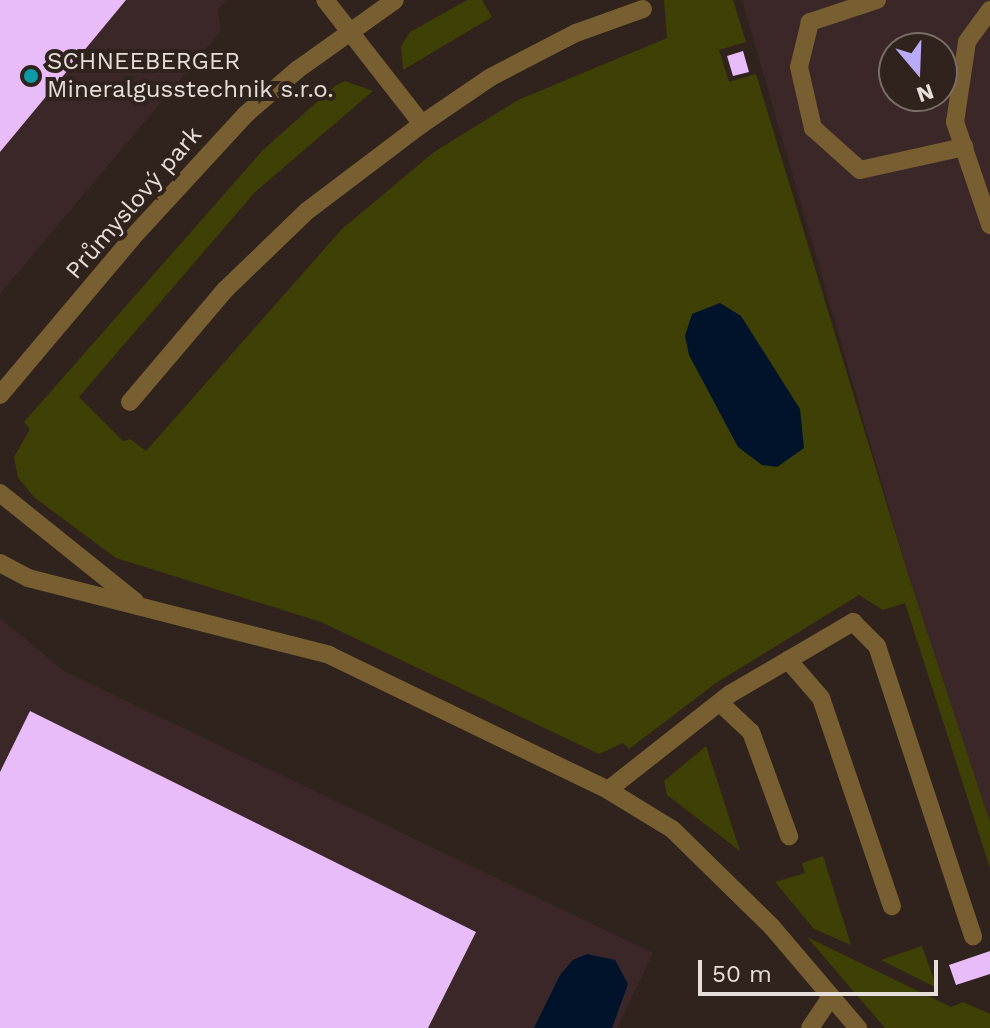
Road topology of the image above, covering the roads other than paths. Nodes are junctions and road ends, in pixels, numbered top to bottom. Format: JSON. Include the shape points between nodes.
{"nodes":[{"id":1,"x":325,"y":0,"type":"edge"},
{"id":2,"x":395,"y":0,"type":"edge"},
{"id":3,"x":877,"y":0,"type":"edge"},
{"id":4,"x":643,"y":9,"type":"dead end"},
{"id":5,"x":990,"y":10,"type":"edge"},
{"id":6,"x":350,"y":31,"type":"junction"},
{"id":7,"x":422,"y":124,"type":"junction"},
{"id":8,"x":964,"y":147,"type":"junction"},
{"id":9,"x":990,"y":225,"type":"edge"},
{"id":10,"x":0,"y":395,"type":"edge"},
{"id":11,"x":130,"y":402,"type":"dead end"},
{"id":12,"x":0,"y":493,"type":"edge"},
{"id":13,"x":0,"y":563,"type":"edge"},
{"id":14,"x":144,"y":607,"type":"junction"},
{"id":15,"x":788,"y":660,"type":"junction"},
{"id":16,"x":720,"y":703,"type":"junction"},
{"id":17,"x":608,"y":790,"type":"junction"},
{"id":18,"x":789,"y":836,"type":"dead end"},
{"id":19,"x":892,"y":906,"type":"dead end"},
{"id":20,"x":973,"y":937,"type":"dead end"},
{"id":21,"x":831,"y":997,"type":"junction"},
{"id":22,"x":810,"y":1028,"type":"edge"},
{"id":23,"x":858,"y":1028,"type":"edge"}],
"edges":[{"from":1,"to":6,"type":"lane"},
{"from":2,"to":6,"type":"lane","name":"Průmyslový park"},
{"from":3,"to":8,"type":"lane","via":[[810,22],[799,67],[813,128],[860,170]]},
{"from":4,"to":7,"type":"lane","via":[[576,33],[491,77]]},
{"from":5,"to":8,"type":"lane","via":[[967,42],[956,95],[955,122]]},
{"from":6,"to":7,"type":"lane"},
{"from":6,"to":10,"type":"lane","name":"Průmyslový park","via":[[297,70],[195,166]]},
{"from":7,"to":11,"type":"lane","via":[[307,211],[226,289]]},
{"from":8,"to":9,"type":"lane"},
{"from":12,"to":14,"type":"lane","via":[[92,571]]},
{"from":13,"to":14,"type":"lane","via":[[28,578]]},
{"from":14,"to":17,"type":"lane","via":[[329,655]]},
{"from":15,"to":16,"type":"lane"},
{"from":15,"to":19,"type":"lane","via":[[821,698]]},
{"from":15,"to":20,"type":"lane","via":[[853,622],[877,646]]},
{"from":16,"to":17,"type":"lane"},
{"from":16,"to":18,"type":"lane","via":[[751,732]]},
{"from":17,"to":21,"type":"lane","via":[[672,829],[772,927]]},
{"from":21,"to":22,"type":"lane"},
{"from":21,"to":23,"type":"lane"}]}
